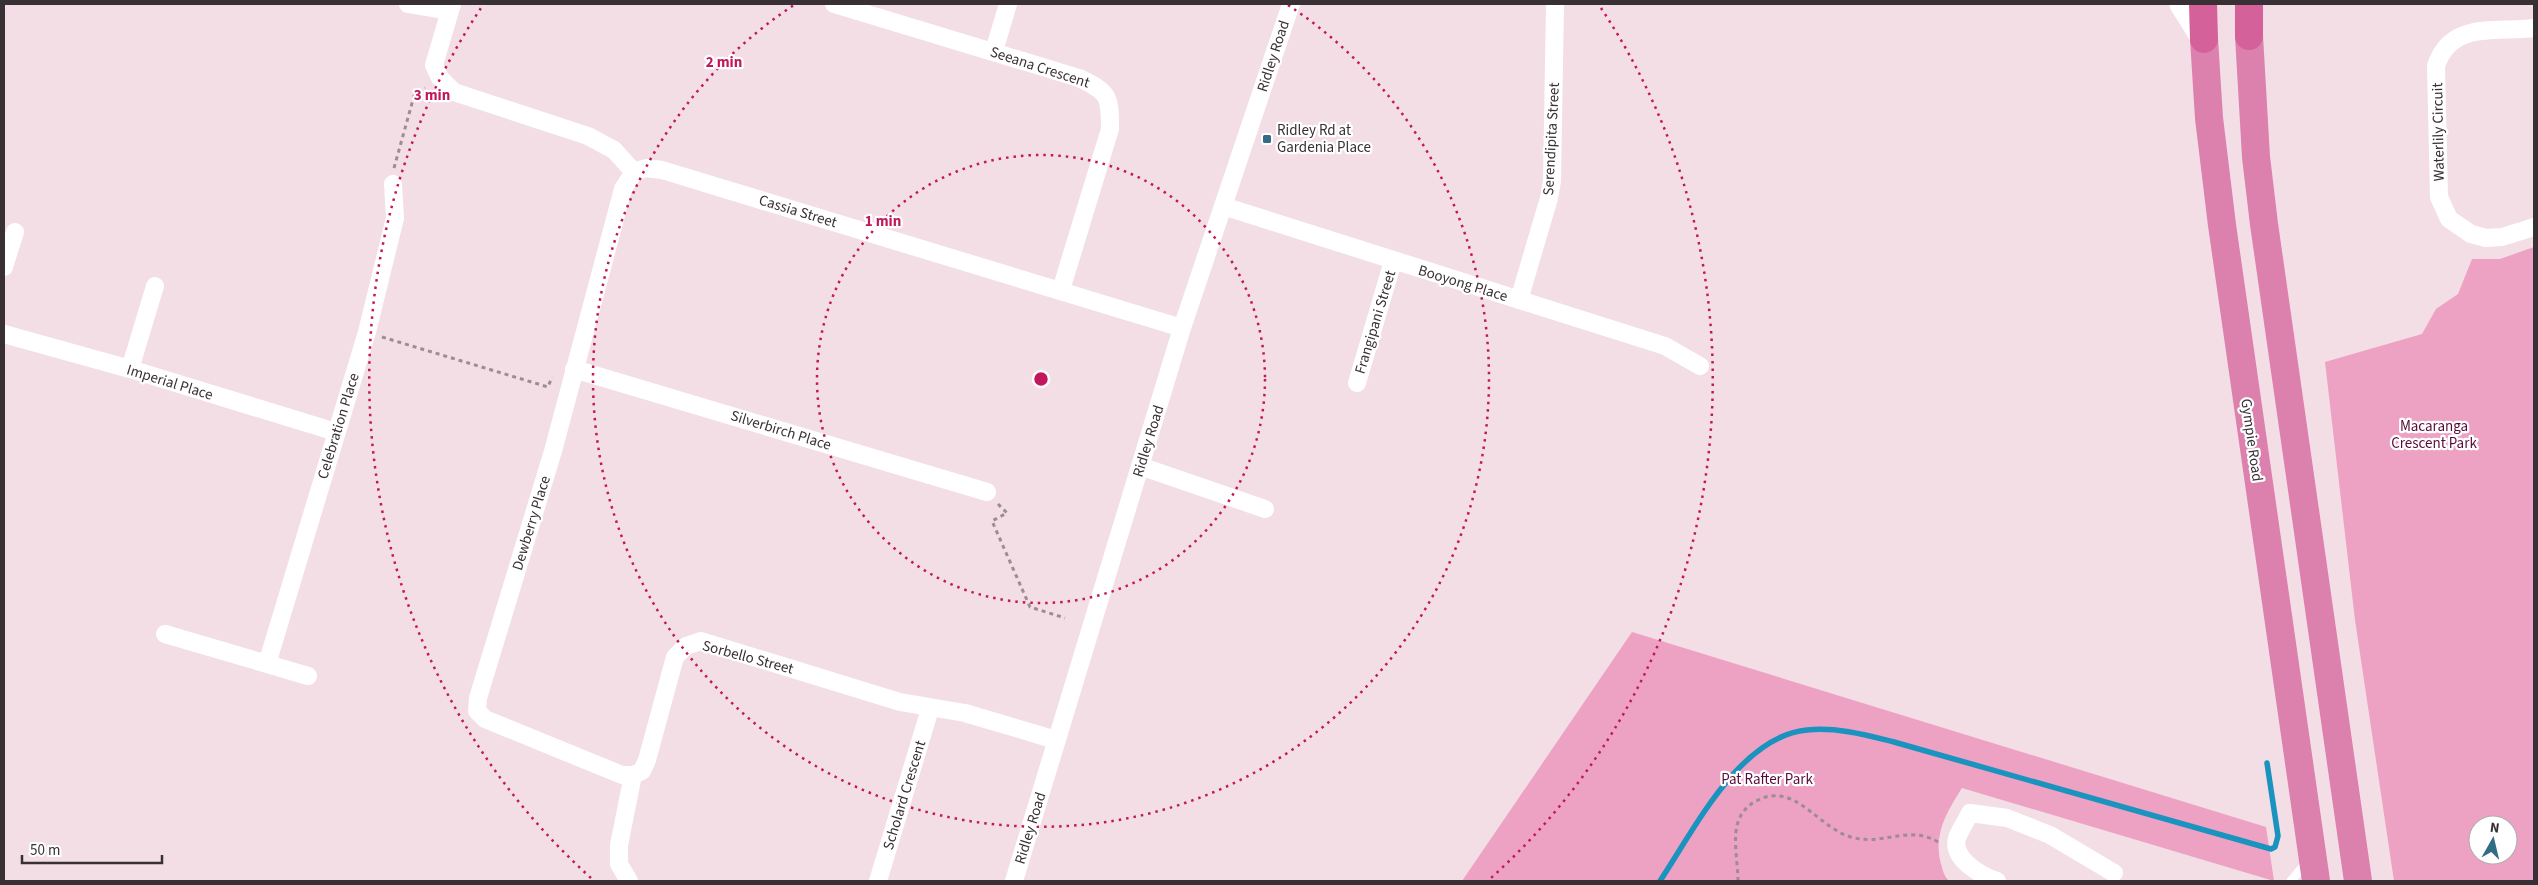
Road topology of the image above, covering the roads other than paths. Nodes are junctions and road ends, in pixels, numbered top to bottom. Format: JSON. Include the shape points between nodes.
{"nodes":[{"id":1,"x":408,"y":4,"type":"edge"},
{"id":2,"x":834,"y":4,"type":"edge"},
{"id":3,"x":1008,"y":4,"type":"edge"},
{"id":4,"x":1290,"y":4,"type":"edge"},
{"id":5,"x":1555,"y":4,"type":"edge"},
{"id":6,"x":2182,"y":4,"type":"edge"},
{"id":7,"x":2203,"y":4,"type":"edge"},
{"id":8,"x":2249,"y":4,"type":"edge"},
{"id":9,"x":450,"y":8,"type":"edge"},
{"id":10,"x":2534,"y":28,"type":"edge"},
{"id":11,"x":2204,"y":39,"type":"junction"},
{"id":12,"x":994,"y":52,"type":"junction"},
{"id":13,"x":634,"y":172,"type":"junction"},
{"id":14,"x":393,"y":184,"type":"road end"},
{"id":15,"x":1223,"y":206,"type":"junction"},
{"id":16,"x":2534,"y":227,"type":"edge"},
{"id":17,"x":15,"y":232,"type":"dead end"},
{"id":18,"x":1393,"y":261,"type":"junction"},
{"id":19,"x":4,"y":267,"type":"edge"},
{"id":20,"x":155,"y":286,"type":"dead end"},
{"id":21,"x":1061,"y":290,"type":"junction"},
{"id":22,"x":1519,"y":300,"type":"junction"},
{"id":23,"x":1182,"y":328,"type":"junction"},
{"id":24,"x":4,"y":334,"type":"edge"},
{"id":25,"x":1700,"y":366,"type":"dead end"},
{"id":26,"x":574,"y":368,"type":"junction"},
{"id":27,"x":130,"y":369,"type":"junction"},
{"id":28,"x":1357,"y":383,"type":"dead end"},
{"id":29,"x":336,"y":432,"type":"junction"},
{"id":30,"x":1140,"y":466,"type":"junction"},
{"id":31,"x":987,"y":492,"type":"road end"},
{"id":32,"x":1265,"y":509,"type":"dead end"},
{"id":33,"x":165,"y":634,"type":"dead end"},
{"id":34,"x":267,"y":664,"type":"junction"},
{"id":35,"x":308,"y":676,"type":"dead end"},
{"id":36,"x":930,"y":709,"type":"junction"},
{"id":37,"x":1056,"y":740,"type":"junction"},
{"id":38,"x":633,"y":775,"type":"junction"},
{"id":39,"x":2314,"y":869,"type":"edge"},
{"id":40,"x":2114,"y":873,"type":"dead end"},
{"id":41,"x":629,"y":881,"type":"edge"},
{"id":42,"x":878,"y":881,"type":"edge"},
{"id":43,"x":1014,"y":881,"type":"edge"},
{"id":44,"x":1997,"y":881,"type":"edge"},
{"id":45,"x":2291,"y":881,"type":"edge"},
{"id":46,"x":2358,"y":881,"type":"edge"}],
"edges":[{"from":1,"to":9,"type":"street"},
{"from":2,"to":12,"type":"street","name":"Seeana Crescent"},
{"from":3,"to":12,"type":"street"},
{"from":4,"to":15,"type":"street","name":"Ridley Road"},
{"from":5,"to":22,"type":"street","name":"Serendipita Street","via":[[1552,181]]},
{"from":6,"to":11,"type":"main road","name":"Gympie Road"},
{"from":7,"to":11,"type":"highway"},
{"from":8,"to":46,"type":"highway","via":[[2256,156],[2264,224]]},
{"from":9,"to":13,"type":"street","via":[[434,65],[440,78],[454,92],[588,136],[614,150]]},
{"from":10,"to":16,"type":"street","name":"Waterlily Circuit","via":[[2462,34],[2441,52],[2436,66],[2439,197],[2449,219],[2471,234],[2486,238],[2502,237]]},
{"from":11,"to":39,"type":"highway","name":"Gympie Road","via":[[2209,118],[2222,225]]},
{"from":12,"to":21,"type":"street","name":"Seeana Crescent","via":[[1079,78],[1101,88],[1110,104],[1110,129]]},
{"from":13,"to":21,"type":"street","name":"Cassia Street","via":[[646,168],[662,170]]},
{"from":13,"to":26,"type":"street","name":"Dewberry Place","via":[[623,190]]},
{"from":14,"to":29,"type":"street","name":"Celebration Place","via":[[394,218],[367,332]]},
{"from":15,"to":18,"type":"street","name":"Booyong Place"},
{"from":15,"to":23,"type":"street","name":"Ridley Road"},
{"from":17,"to":19,"type":"street"},
{"from":18,"to":22,"type":"street","name":"Booyong Place"},
{"from":18,"to":28,"type":"street","name":"Frangipani Street"},
{"from":20,"to":27,"type":"street"},
{"from":21,"to":23,"type":"street","name":"Cassia Street"},
{"from":22,"to":25,"type":"street","name":"Booyong Place","via":[[1665,346]]},
{"from":23,"to":30,"type":"street","name":"Ridley Road"},
{"from":24,"to":27,"type":"street","name":"Imperial Place"},
{"from":26,"to":31,"type":"street","name":"Silverbirch Place"},
{"from":26,"to":38,"type":"street","name":"Dewberry Place","via":[[553,451],[478,698],[477,711],[485,719],[622,775]]},
{"from":27,"to":29,"type":"street","name":"Imperial Place"},
{"from":29,"to":34,"type":"street","name":"Celebration Place"},
{"from":30,"to":32,"type":"street"},
{"from":30,"to":37,"type":"street","name":"Ridley Road"},
{"from":33,"to":34,"type":"street"},
{"from":34,"to":35,"type":"street"},
{"from":36,"to":37,"type":"street","name":"Sorbello Street","via":[[980,717]]},
{"from":36,"to":38,"type":"street","name":"Sorbello Street","via":[[701,641],[686,646],[675,657],[647,760],[642,771]]},
{"from":36,"to":42,"type":"street","name":"Scholard Crescent"},
{"from":37,"to":43,"type":"street","name":"Ridley Road"},
{"from":38,"to":41,"type":"street","name":"Sorbello Street","via":[[619,845],[619,864]]},
{"from":39,"to":45,"type":"lane"},
{"from":40,"to":44,"type":"street","via":[[2050,835],[2007,818],[1970,813],[1956,840],[1958,851],[1981,876]]}]}
